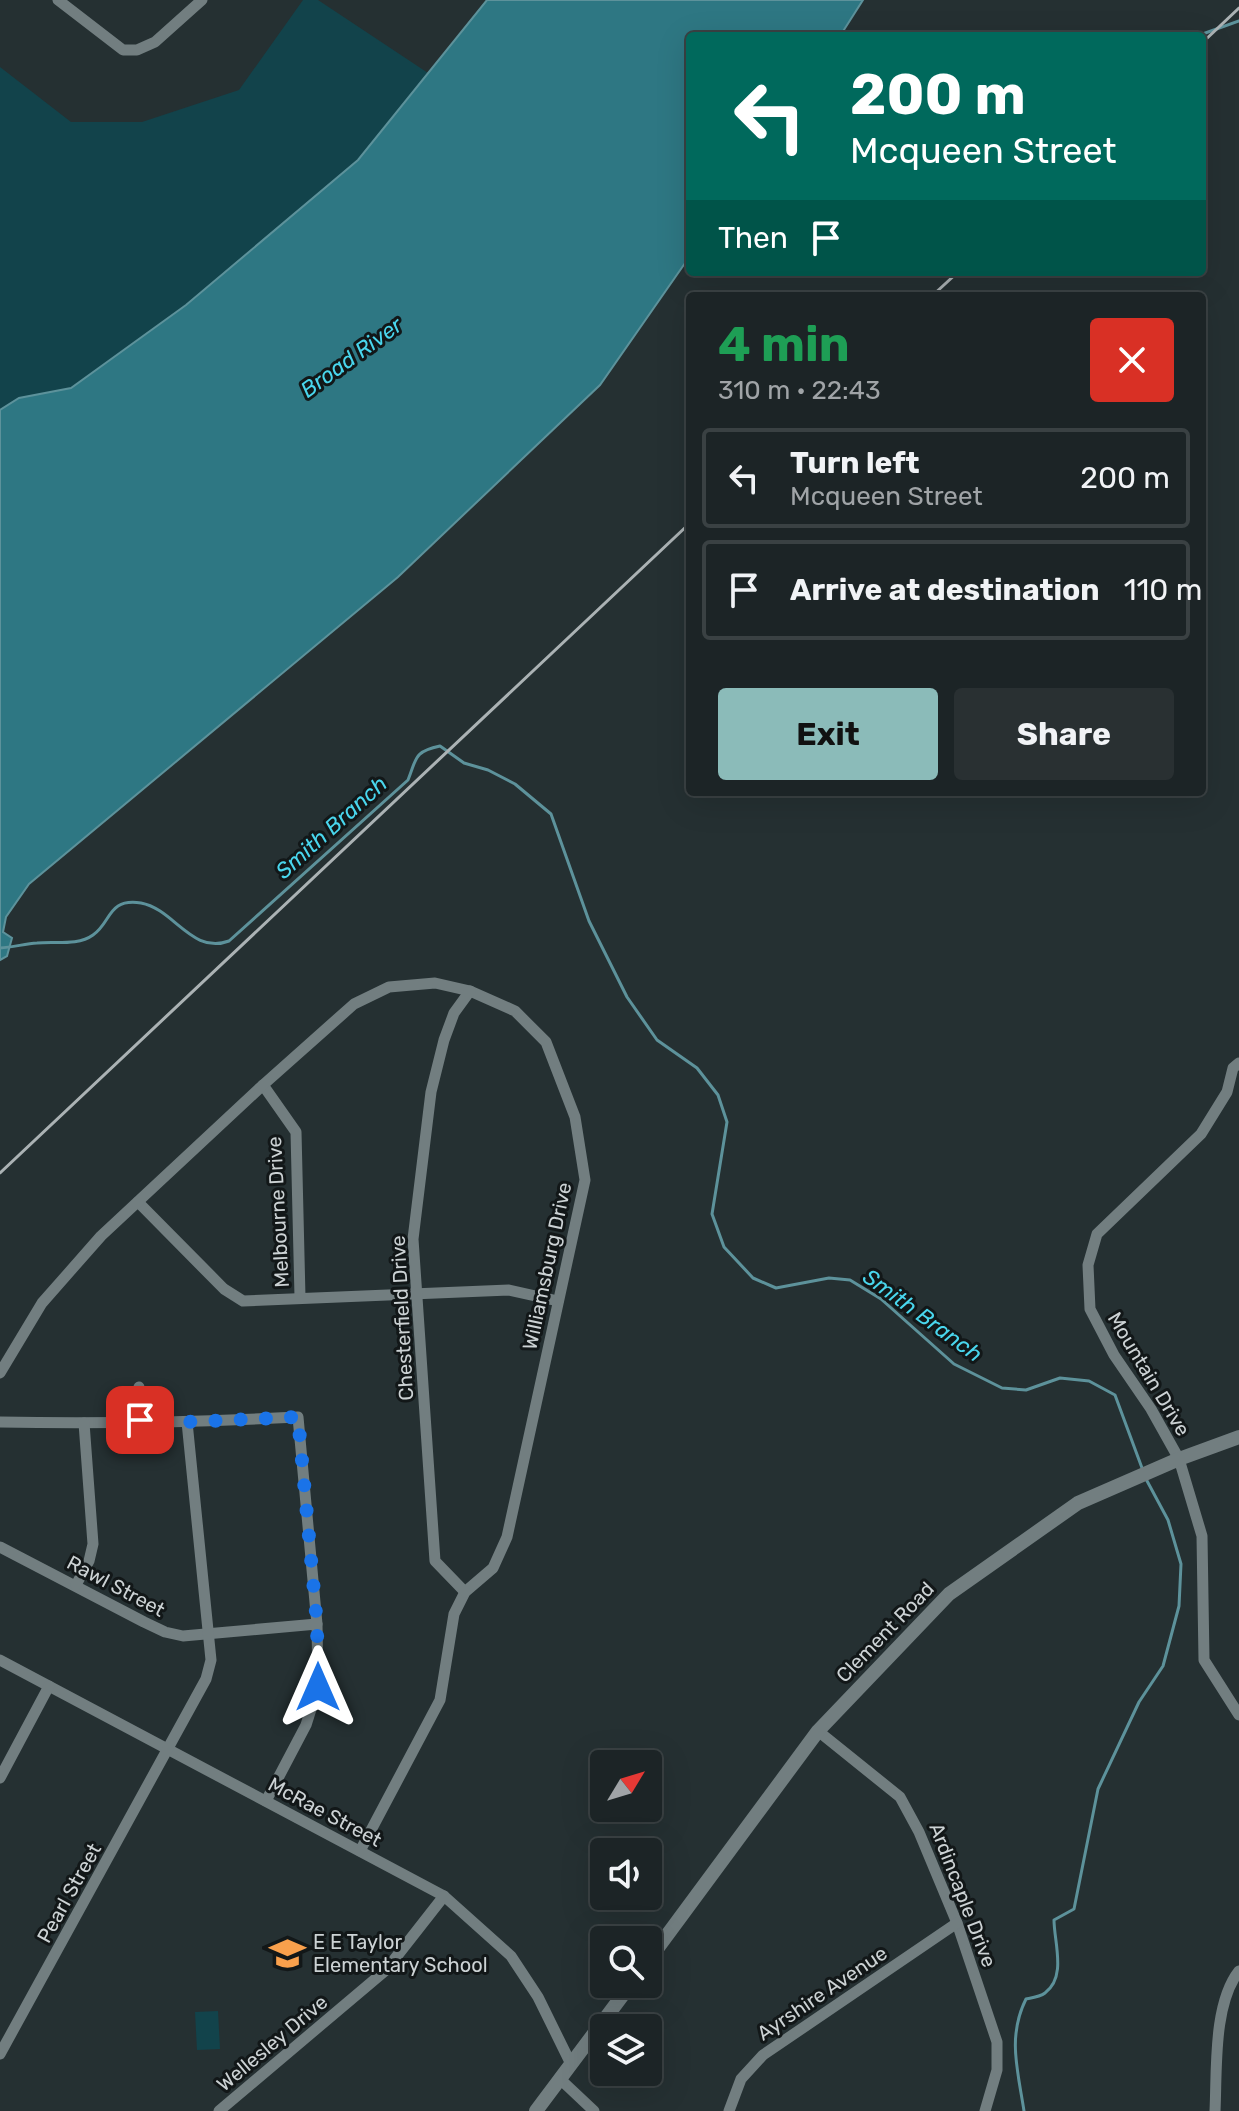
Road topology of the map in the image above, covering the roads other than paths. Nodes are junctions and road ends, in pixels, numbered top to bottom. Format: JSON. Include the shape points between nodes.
{"nodes":[{"id":1,"x":58,"y":0,"type":"edge"},
{"id":2,"x":202,"y":0,"type":"edge"},
{"id":3,"x":470,"y":991,"type":"junction"},
{"id":4,"x":1239,"y":1063,"type":"edge"},
{"id":5,"x":263,"y":1085,"type":"junction"},
{"id":6,"x":138,"y":1202,"type":"junction"},
{"id":7,"x":416,"y":1294,"type":"junction"},
{"id":8,"x":300,"y":1297,"type":"junction"},
{"id":9,"x":558,"y":1301,"type":"junction"},
{"id":10,"x":0,"y":1373,"type":"edge"},
{"id":11,"x":139,"y":1387,"type":"dead end"},
{"id":12,"x":140,"y":1420,"type":"junction"},
{"id":13,"x":0,"y":1422,"type":"edge"},
{"id":14,"x":187,"y":1422,"type":"junction"},
{"id":15,"x":84,"y":1423,"type":"junction"},
{"id":16,"x":1239,"y":1437,"type":"edge"},
{"id":17,"x":1179,"y":1459,"type":"junction"},
{"id":18,"x":0,"y":1547,"type":"edge"},
{"id":19,"x":76,"y":1585,"type":"junction"},
{"id":20,"x":465,"y":1592,"type":"junction"},
{"id":21,"x":317,"y":1624,"type":"junction"},
{"id":22,"x":209,"y":1633,"type":"junction"},
{"id":23,"x":0,"y":1660,"type":"edge"},
{"id":24,"x":49,"y":1686,"type":"junction"},
{"id":25,"x":1239,"y":1715,"type":"edge"},
{"id":26,"x":818,"y":1731,"type":"junction"},
{"id":27,"x":169,"y":1749,"type":"junction"},
{"id":28,"x":0,"y":1778,"type":"edge"},
{"id":29,"x":266,"y":1801,"type":"junction"},
{"id":30,"x":360,"y":1851,"type":"junction"},
{"id":31,"x":444,"y":1896,"type":"junction"},
{"id":32,"x":957,"y":1923,"type":"junction"},
{"id":33,"x":662,"y":1942,"type":"edge"},
{"id":34,"x":1239,"y":1971,"type":"edge"},
{"id":35,"x":620,"y":1998,"type":"edge"},
{"id":36,"x":0,"y":2054,"type":"edge"},
{"id":37,"x":571,"y":2064,"type":"junction"},
{"id":38,"x":560,"y":2079,"type":"junction"},
{"id":39,"x":219,"y":2111,"type":"edge"},
{"id":40,"x":536,"y":2111,"type":"edge"},
{"id":41,"x":594,"y":2111,"type":"edge"},
{"id":42,"x":729,"y":2111,"type":"edge"},
{"id":43,"x":985,"y":2111,"type":"edge"},
{"id":44,"x":1215,"y":2111,"type":"edge"}],
"edges":[{"from":1,"to":2,"type":"street","via":[[123,50],[155,42]]},
{"from":3,"to":5,"type":"street","name":"Williamsburg Drive","via":[[435,983],[389,987],[354,1004]]},
{"from":3,"to":7,"type":"street","name":"Chesterfield Drive","via":[[454,1013],[431,1092],[413,1239]]},
{"from":3,"to":9,"type":"street","name":"Williamsburg Drive","via":[[515,1011],[546,1042],[575,1117],[585,1180]]},
{"from":4,"to":17,"type":"street","name":"Mountain Drive","via":[[1201,1134],[1097,1234],[1088,1265],[1090,1309]]},
{"from":5,"to":6,"type":"street","name":"Williamsburg Drive"},
{"from":5,"to":8,"type":"street","name":"Melbourne Drive","via":[[296,1132]]},
{"from":6,"to":8,"type":"street","via":[[224,1289],[243,1301]]},
{"from":6,"to":10,"type":"street","name":"Williamsburg Drive","via":[[42,1303]]},
{"from":7,"to":8,"type":"street"},
{"from":7,"to":9,"type":"street","via":[[509,1290]]},
{"from":7,"to":20,"type":"street","name":"Chesterfield Drive","via":[[435,1561]]},
{"from":9,"to":20,"type":"street","name":"Williamsburg Drive","via":[[507,1537],[493,1568]]},
{"from":11,"to":12,"type":"street"},
{"from":12,"to":14,"type":"street"},
{"from":12,"to":15,"type":"street"},
{"from":13,"to":15,"type":"street"},
{"from":14,"to":21,"type":"street","via":[[298,1417]]},
{"from":14,"to":22,"type":"street","name":"Pearl Street"},
{"from":15,"to":19,"type":"street","via":[[93,1544]]},
{"from":16,"to":17,"type":"street","name":"Clement Road"},
{"from":17,"to":25,"type":"street","name":"Mountain Drive","via":[[1202,1536],[1204,1660]]},
{"from":17,"to":26,"type":"street","name":"Clement Road","via":[[1078,1503],[949,1594]]},
{"from":18,"to":19,"type":"street","name":"Rawl Street"},
{"from":19,"to":22,"type":"street","name":"Rawl Street","via":[[165,1632]]},
{"from":20,"to":30,"type":"street","name":"Williamsburg Drive","via":[[454,1614],[440,1700]]},
{"from":21,"to":22,"type":"street","name":"Rawl Street"},
{"from":21,"to":29,"type":"street","via":[[320,1666],[314,1705]]},
{"from":22,"to":27,"type":"street","name":"Pearl Street","via":[[206,1679]]},
{"from":23,"to":24,"type":"street","name":"McRae Street"},
{"from":24,"to":27,"type":"street","name":"McRae Street"},
{"from":24,"to":28,"type":"street"},
{"from":26,"to":32,"type":"street","name":"Ardincaple Drive","via":[[900,1797]]},
{"from":26,"to":33,"type":"street","name":"Clement Road"},
{"from":27,"to":29,"type":"street","name":"McRae Street"},
{"from":27,"to":36,"type":"street","name":"Pearl Street"},
{"from":29,"to":30,"type":"street","name":"McRae Street"},
{"from":30,"to":31,"type":"street","name":"McRae Street"},
{"from":31,"to":37,"type":"street","name":"McRae Street","via":[[511,1956]]},
{"from":31,"to":39,"type":"street","name":"Wellesley Drive","via":[[386,1970]]},
{"from":32,"to":42,"type":"street","name":"Ayrshire Avenue","via":[[763,2055],[741,2079]]},
{"from":32,"to":43,"type":"street","name":"Ardincaple Drive","via":[[997,2042],[997,2070]]},
{"from":34,"to":44,"type":"street","via":[[1228,1984],[1218,2037]]},
{"from":35,"to":37,"type":"street"},
{"from":37,"to":38,"type":"street"},
{"from":38,"to":40,"type":"street"},
{"from":38,"to":41,"type":"street"}]}
